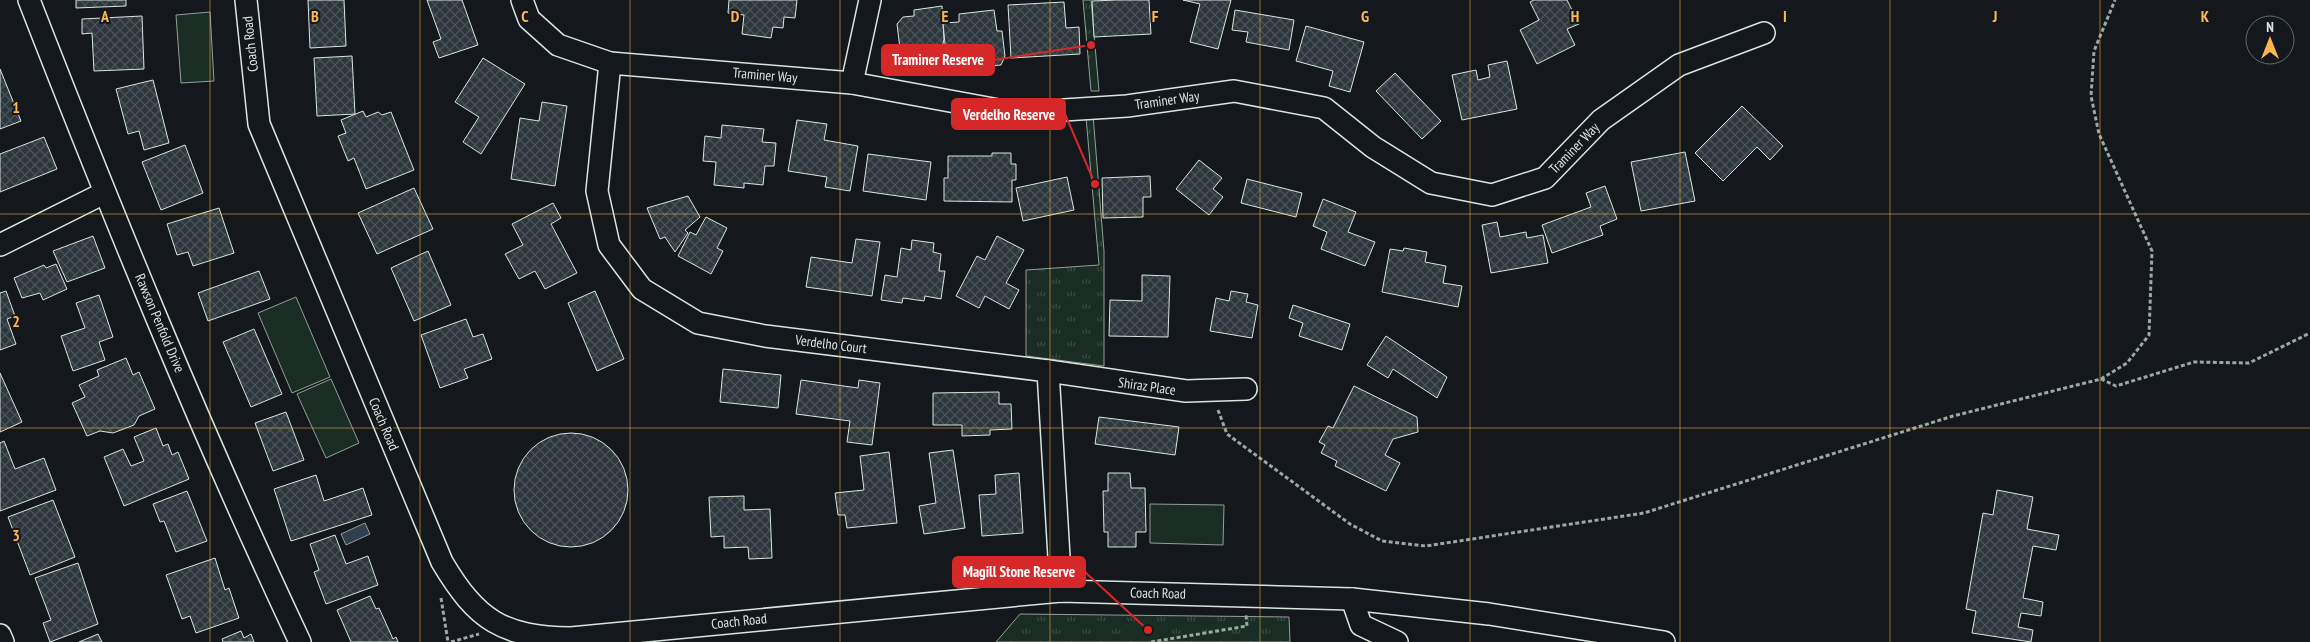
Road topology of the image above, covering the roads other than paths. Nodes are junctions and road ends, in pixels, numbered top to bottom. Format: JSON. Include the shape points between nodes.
{"nodes":[{"id":1,"x":29,"y":0,"type":"edge"},
{"id":2,"x":246,"y":0,"type":"edge"},
{"id":3,"x":522,"y":0,"type":"edge"},
{"id":4,"x":870,"y":0,"type":"edge"},
{"id":5,"x":1764,"y":33,"type":"dead end"},
{"id":6,"x":610,"y":63,"type":"junction"},
{"id":7,"x":852,"y":82,"type":"junction"},
{"id":8,"x":104,"y":193,"type":"junction"},
{"id":9,"x":0,"y":245,"type":"edge"},
{"id":10,"x":1048,"y":371,"type":"junction"},
{"id":11,"x":1246,"y":389,"type":"dead end"},
{"id":12,"x":1061,"y":591,"type":"junction"},
{"id":13,"x":1352,"y":599,"type":"junction"},
{"id":14,"x":0,"y":636,"type":"edge"},
{"id":15,"x":3,"y":642,"type":"edge"},
{"id":16,"x":300,"y":642,"type":"edge"},
{"id":17,"x":1397,"y":642,"type":"edge"},
{"id":18,"x":1664,"y":642,"type":"edge"}],
"edges":[{"from":1,"to":8,"type":"street","name":"Rawson Penfold Drive"},
{"from":2,"to":12,"type":"street","name":"Coach Road","via":[[259,124],[442,562],[456,586],[485,617],[504,629],[520,633],[544,638],[571,638]]},
{"from":3,"to":6,"type":"street","name":"Traminer Way","via":[[528,19],[558,45]]},
{"from":4,"to":7,"type":"street"},
{"from":5,"to":7,"type":"street","name":"Traminer Way","via":[[1678,65],[1601,120],[1545,178],[1492,195],[1431,183],[1372,147],[1324,108],[1234,91],[1127,106],[1015,113]]},
{"from":6,"to":7,"type":"street","name":"Traminer Way"},
{"from":6,"to":10,"type":"street","name":"Verdelho Court","via":[[597,191],[610,245],[642,289],[698,324],[765,336]]},
{"from":8,"to":9,"type":"street"},
{"from":8,"to":16,"type":"street","name":"Rawson Penfold Drive","via":[[258,553]]},
{"from":10,"to":11,"type":"street","name":"Shiraz Place","via":[[1186,392]]},
{"from":10,"to":12,"type":"street"},
{"from":12,"to":13,"type":"street","name":"Coach Road"},
{"from":13,"to":17,"type":"street","via":[[1361,625]]},
{"from":13,"to":18,"type":"street","name":"Coach Road","via":[[1489,614]]},
{"from":14,"to":15,"type":"street"}]}
